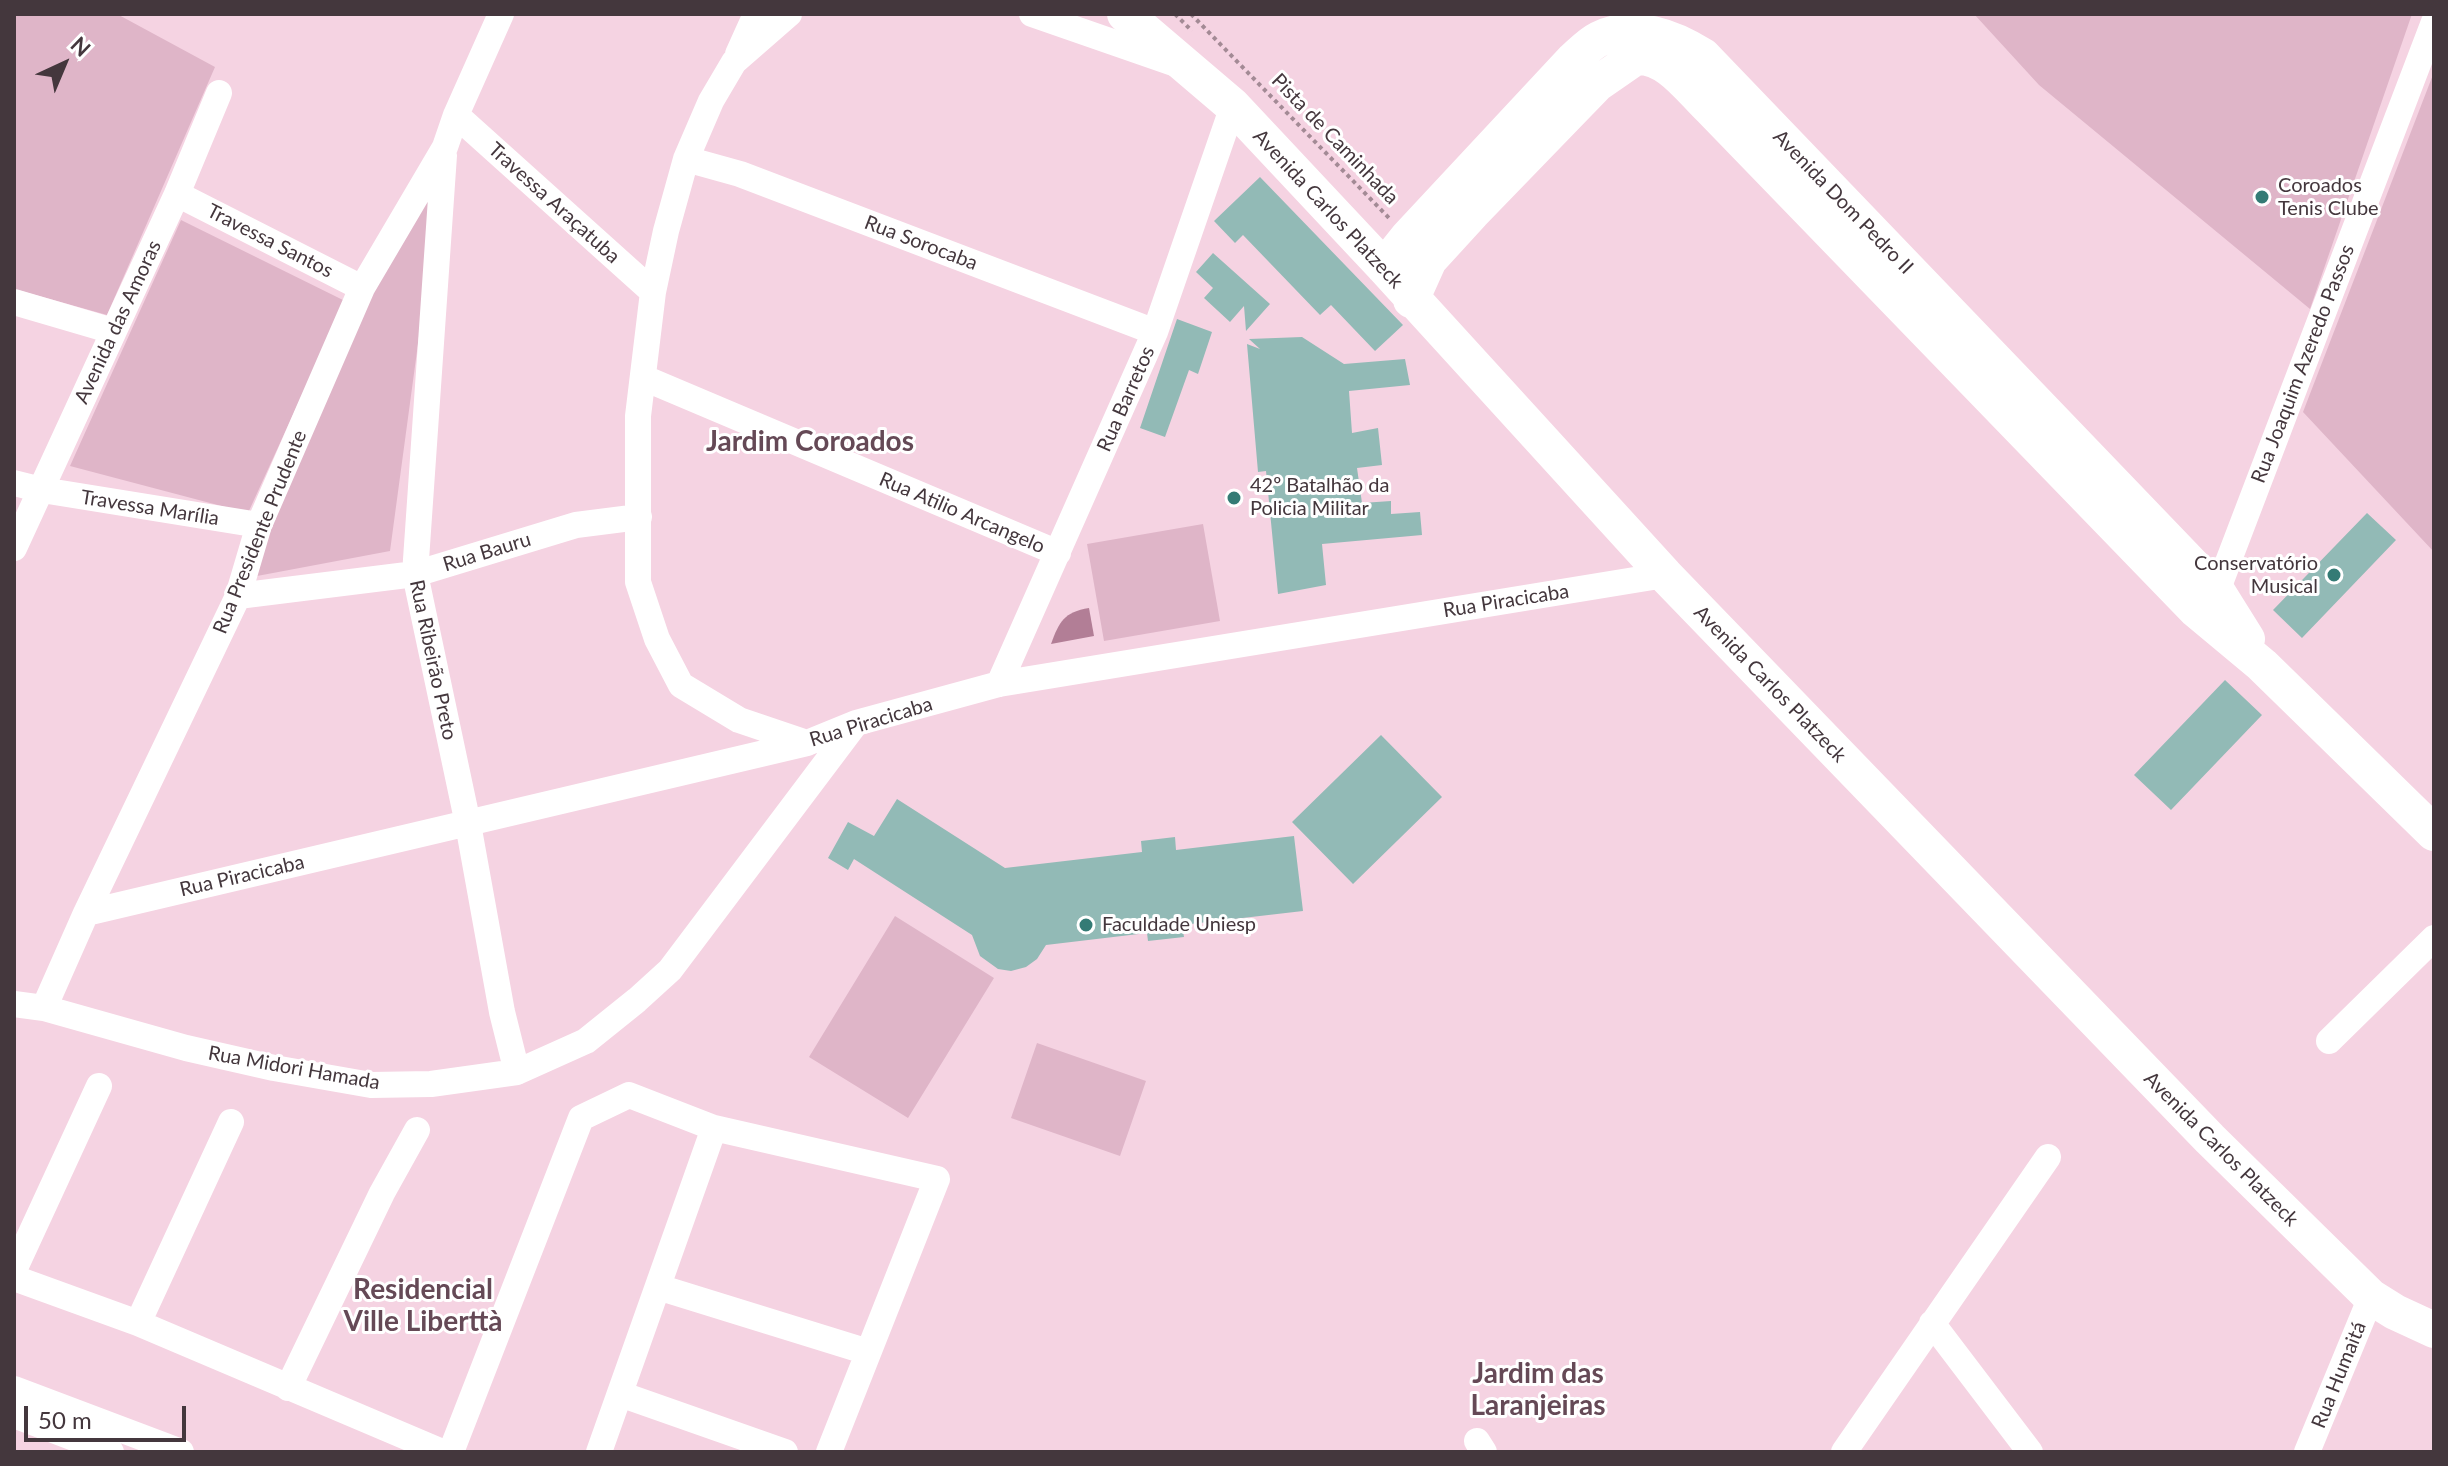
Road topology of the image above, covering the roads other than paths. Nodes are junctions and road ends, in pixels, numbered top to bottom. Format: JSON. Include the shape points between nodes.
{"nodes":[{"id":1,"x":501,"y":14,"type":"edge"},
{"id":2,"x":756,"y":14,"type":"edge"},
{"id":3,"x":789,"y":14,"type":"edge"},
{"id":4,"x":1032,"y":14,"type":"edge"},
{"id":5,"x":1125,"y":14,"type":"edge"},
{"id":6,"x":2434,"y":22,"type":"edge"},
{"id":7,"x":734,"y":62,"type":"junction"},
{"id":8,"x":1190,"y":69,"type":"junction"},
{"id":9,"x":219,"y":93,"type":"dead end"},
{"id":10,"x":1233,"y":106,"type":"junction"},
{"id":11,"x":456,"y":115,"type":"junction"},
{"id":12,"x":445,"y":147,"type":"junction"},
{"id":13,"x":686,"y":159,"type":"junction"},
{"id":14,"x":177,"y":194,"type":"junction"},
{"id":15,"x":1384,"y":267,"type":"junction"},
{"id":16,"x":362,"y":288,"type":"junction"},
{"id":17,"x":653,"y":292,"type":"junction"},
{"id":18,"x":1411,"y":300,"type":"junction"},
{"id":19,"x":14,"y":302,"type":"edge"},
{"id":20,"x":113,"y":331,"type":"junction"},
{"id":21,"x":1155,"y":332,"type":"junction"},
{"id":22,"x":644,"y":378,"type":"junction"},
{"id":23,"x":14,"y":483,"type":"edge"},
{"id":24,"x":42,"y":490,"type":"junction"},
{"id":25,"x":639,"y":517,"type":"junction"},
{"id":26,"x":259,"y":525,"type":"junction"},
{"id":27,"x":14,"y":548,"type":"edge"},
{"id":28,"x":1058,"y":553,"type":"junction"},
{"id":29,"x":415,"y":574,"type":"junction"},
{"id":30,"x":1665,"y":575,"type":"junction"},
{"id":31,"x":238,"y":596,"type":"junction"},
{"id":32,"x":2207,"y":600,"type":"junction"},
{"id":33,"x":999,"y":684,"type":"junction"},
{"id":34,"x":856,"y":723,"type":"junction"},
{"id":35,"x":807,"y":743,"type":"junction"},
{"id":36,"x":468,"y":824,"type":"junction"},
{"id":37,"x":2434,"y":833,"type":"edge"},
{"id":38,"x":86,"y":913,"type":"junction"},
{"id":39,"x":2434,"y":938,"type":"edge"},
{"id":40,"x":14,"y":1004,"type":"edge"},
{"id":41,"x":44,"y":1008,"type":"junction"},
{"id":42,"x":2329,"y":1041,"type":"dead end"},
{"id":43,"x":517,"y":1072,"type":"junction"},
{"id":44,"x":99,"y":1086,"type":"dead end"},
{"id":45,"x":231,"y":1122,"type":"dead end"},
{"id":46,"x":714,"y":1128,"type":"junction"},
{"id":47,"x":417,"y":1130,"type":"dead end"},
{"id":48,"x":2048,"y":1157,"type":"dead end"},
{"id":49,"x":14,"y":1270,"type":"edge"},
{"id":50,"x":14,"y":1278,"type":"edge"},
{"id":51,"x":658,"y":1287,"type":"junction"},
{"id":52,"x":2371,"y":1297,"type":"junction"},
{"id":53,"x":138,"y":1323,"type":"junction"},
{"id":54,"x":1932,"y":1323,"type":"junction"},
{"id":55,"x":2434,"y":1330,"type":"edge"},
{"id":56,"x":868,"y":1352,"type":"junction"},
{"id":57,"x":288,"y":1388,"type":"junction"},
{"id":58,"x":620,"y":1394,"type":"junction"},
{"id":59,"x":23,"y":1405,"type":"edge"},
{"id":60,"x":111,"y":1452,"type":"edge"},
{"id":61,"x":181,"y":1452,"type":"edge"},
{"id":62,"x":442,"y":1452,"type":"edge"},
{"id":63,"x":451,"y":1452,"type":"edge"},
{"id":64,"x":599,"y":1452,"type":"edge"},
{"id":65,"x":785,"y":1452,"type":"edge"},
{"id":66,"x":829,"y":1452,"type":"edge"},
{"id":67,"x":1844,"y":1452,"type":"edge"},
{"id":68,"x":2030,"y":1452,"type":"edge"},
{"id":69,"x":2307,"y":1452,"type":"edge"}],
"edges":[{"from":1,"to":11,"type":"street","name":"Rua Presidente Prudente"},
{"from":2,"to":7,"type":"street"},
{"from":3,"to":7,"type":"street"},
{"from":4,"to":8,"type":"street"},
{"from":5,"to":8,"type":"main road","name":"Avenida Carlos Platzeck"},
{"from":6,"to":32,"type":"street","name":"Rua Joaquim Azeredo Passos"},
{"from":7,"to":13,"type":"street"},
{"from":8,"to":10,"type":"main road","name":"Avenida Carlos Platzeck"},
{"from":9,"to":14,"type":"street","name":"Avenida das Amoras"},
{"from":10,"to":15,"type":"main road","name":"Avenida Carlos Platzeck"},
{"from":10,"to":21,"type":"street","name":"Rua Barretos"},
{"from":11,"to":12,"type":"street","name":"Rua Presidente Prudente"},
{"from":11,"to":17,"type":"street","name":"Travessa Araçatuba"},
{"from":12,"to":16,"type":"street","name":"Rua Presidente Prudente"},
{"from":12,"to":29,"type":"street","name":"Rua Ribeirão Preto"},
{"from":13,"to":17,"type":"street"},
{"from":13,"to":21,"type":"street","name":"Rua Sorocaba","via":[[740,174]]},
{"from":14,"to":16,"type":"street","name":"Travessa Santos"},
{"from":14,"to":20,"type":"street","name":"Avenida das Amoras"},
{"from":15,"to":18,"type":"main road","name":"Avenida Carlos Platzeck"},
{"from":15,"to":32,"type":"main road","name":"Avenida Dom Pedro II","via":[[1597,40],[1637,32],[1675,40],[1703,56]]},
{"from":16,"to":26,"type":"street","name":"Rua Presidente Prudente"},
{"from":17,"to":22,"type":"street"},
{"from":18,"to":30,"type":"main road","name":"Avenida Carlos Platzeck"},
{"from":18,"to":32,"type":"main road","name":"Avenida Dom Pedro II","via":[[1429,260],[1597,84],[1636,57],[1655,59]]},
{"from":19,"to":20,"type":"street"},
{"from":20,"to":24,"type":"street","name":"Avenida das Amoras"},
{"from":21,"to":28,"type":"street","name":"Rua Barretos"},
{"from":22,"to":25,"type":"street","via":[[638,416]]},
{"from":22,"to":28,"type":"street","name":"Rua Atilio Arcangelo"},
{"from":23,"to":24,"type":"street","name":"Travessa Marília"},
{"from":24,"to":26,"type":"street","name":"Travessa Marília"},
{"from":24,"to":27,"type":"street","name":"Avenida das Amoras"},
{"from":25,"to":29,"type":"street","name":"Rua Bauru","via":[[576,525]]},
{"from":25,"to":35,"type":"street","via":[[638,582],[657,639],[681,685],[739,720]]},
{"from":26,"to":31,"type":"street","name":"Rua Presidente Prudente"},
{"from":28,"to":33,"type":"street","name":"Rua Barretos"},
{"from":29,"to":31,"type":"street","name":"Rua Bauru"},
{"from":29,"to":36,"type":"street","name":"Rua Ribeirão Preto"},
{"from":30,"to":33,"type":"street","name":"Rua Piracicaba"},
{"from":30,"to":52,"type":"main road","name":"Avenida Carlos Platzeck","via":[[2210,1139]]},
{"from":31,"to":38,"type":"street","name":"Rua Presidente Prudente"},
{"from":32,"to":37,"type":"main road","name":"Avenida Dom Pedro II","via":[[2262,665]]},
{"from":33,"to":34,"type":"street","name":"Rua Piracicaba"},
{"from":34,"to":35,"type":"street","name":"Rua Piracicaba"},
{"from":34,"to":43,"type":"street","name":"Rua Midori Hamada","via":[[670,970],[586,1041]]},
{"from":35,"to":36,"type":"street","name":"Rua Piracicaba"},
{"from":36,"to":38,"type":"street","name":"Rua Piracicaba"},
{"from":36,"to":43,"type":"street","name":"Rua Ribeirão Preto"},
{"from":38,"to":41,"type":"street","name":"Rua Presidente Prudente"},
{"from":39,"to":42,"type":"street"},
{"from":40,"to":41,"type":"street","name":"Rua Midori Hamada"},
{"from":41,"to":43,"type":"street","name":"Rua Midori Hamada","via":[[186,1048],[371,1085],[431,1084]]},
{"from":44,"to":49,"type":"street"},
{"from":45,"to":53,"type":"street"},
{"from":46,"to":51,"type":"street"},
{"from":46,"to":56,"type":"street","via":[[937,1179]]},
{"from":46,"to":63,"type":"street","via":[[629,1095],[581,1118]]},
{"from":47,"to":57,"type":"street"},
{"from":48,"to":54,"type":"street"},
{"from":50,"to":53,"type":"street"},
{"from":51,"to":56,"type":"street"},
{"from":51,"to":58,"type":"street"},
{"from":52,"to":55,"type":"main road","name":"Avenida Carlos Platzeck"},
{"from":52,"to":69,"type":"street","name":"Rua Humaitá"},
{"from":53,"to":57,"type":"street"},
{"from":54,"to":67,"type":"street"},
{"from":54,"to":68,"type":"street"},
{"from":56,"to":66,"type":"street"},
{"from":57,"to":62,"type":"street"},
{"from":58,"to":64,"type":"street"},
{"from":58,"to":65,"type":"street"},
{"from":59,"to":60,"type":"street"},
{"from":59,"to":61,"type":"street"}]}
